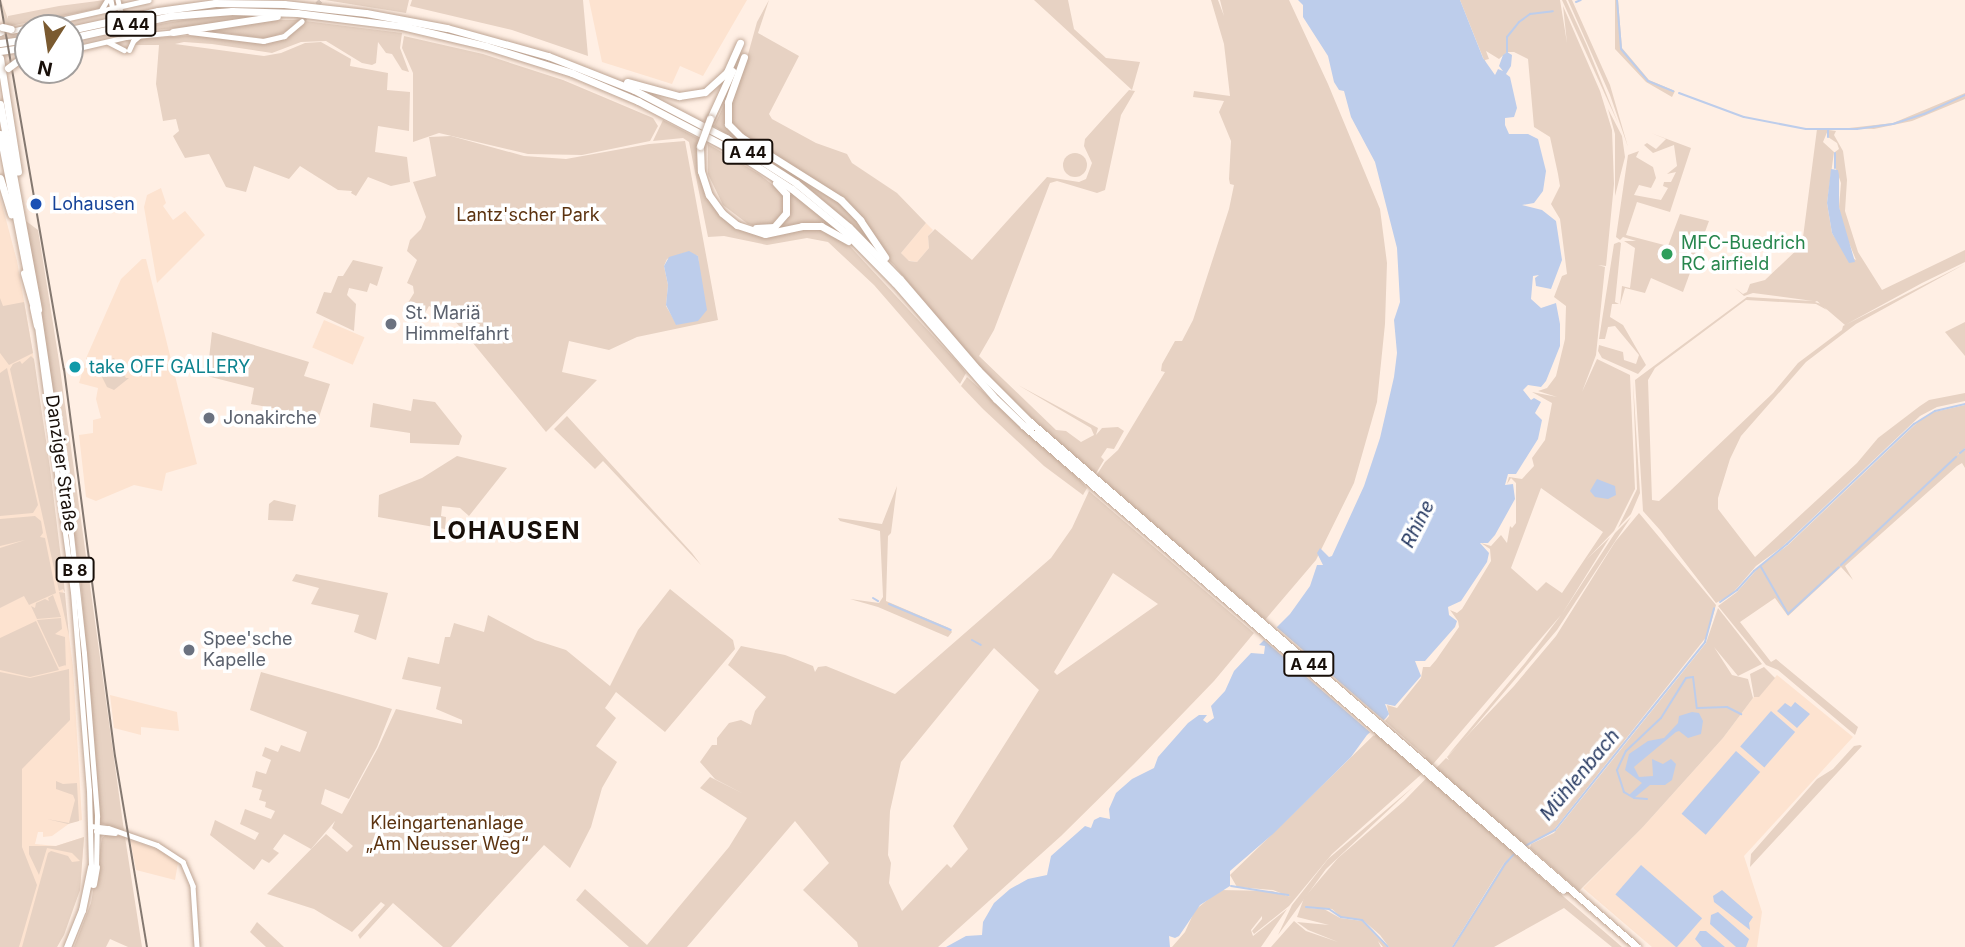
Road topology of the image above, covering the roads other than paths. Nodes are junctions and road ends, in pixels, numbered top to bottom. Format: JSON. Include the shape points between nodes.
{"nodes":[{"id":1,"x":109,"y":0,"type":"edge"},
{"id":2,"x":124,"y":0,"type":"edge"},
{"id":3,"x":141,"y":0,"type":"edge"},
{"id":4,"x":294,"y":0,"type":"edge"},
{"id":5,"x":309,"y":6,"type":"junction"},
{"id":6,"x":117,"y":9,"type":"edge"},
{"id":7,"x":99,"y":12,"type":"junction"},
{"id":8,"x":84,"y":15,"type":"edge"},
{"id":9,"x":326,"y":15,"type":"junction"},
{"id":10,"x":302,"y":21,"type":"tunnel mouth"},
{"id":11,"x":84,"y":27,"type":"edge"},
{"id":12,"x":1,"y":29,"type":"edge"},
{"id":13,"x":14,"y":29,"type":"edge"},
{"id":14,"x":173,"y":32,"type":"junction"},
{"id":15,"x":84,"y":35,"type":"edge"},
{"id":16,"x":123,"y":35,"type":"junction"},
{"id":17,"x":141,"y":35,"type":"junction"},
{"id":18,"x":105,"y":41,"type":"junction"},
{"id":19,"x":84,"y":46,"type":"edge"},
{"id":20,"x":744,"y":57,"type":"dead end"},
{"id":21,"x":3,"y":62,"type":"edge"},
{"id":22,"x":575,"y":66,"type":"junction"},
{"id":23,"x":732,"y":88,"type":"junction"},
{"id":24,"x":0,"y":104,"type":"edge"},
{"id":25,"x":711,"y":120,"type":"junction"},
{"id":26,"x":0,"y":134,"type":"edge"},
{"id":27,"x":702,"y":147,"type":"junction"},
{"id":28,"x":730,"y":149,"type":"junction"},
{"id":29,"x":0,"y":178,"type":"edge"},
{"id":30,"x":18,"y":194,"type":"junction"},
{"id":31,"x":883,"y":270,"type":"junction"},
{"id":32,"x":897,"y":275,"type":"junction"},
{"id":33,"x":35,"y":307,"type":"junction"},
{"id":34,"x":37,"y":326,"type":"joint"},
{"id":35,"x":968,"y":364,"type":"junction"},
{"id":36,"x":94,"y":828,"type":"junction"},
{"id":37,"x":110,"y":832,"type":"junction"},
{"id":38,"x":122,"y":834,"type":"junction"},
{"id":39,"x":97,"y":843,"type":"junction"},
{"id":40,"x":1531,"y":859,"type":"junction"},
{"id":41,"x":93,"y":867,"type":"junction"},
{"id":42,"x":69,"y":947,"type":"edge"},
{"id":43,"x":197,"y":947,"type":"edge"},
{"id":44,"x":1630,"y":947,"type":"edge"},
{"id":45,"x":1637,"y":947,"type":"edge"}],
"edges":[{"from":1,"to":6,"type":"main road"},
{"from":1,"to":7,"type":"main road"},
{"from":2,"to":3,"type":"main road"},
{"from":3,"to":6,"type":"main road"},
{"from":4,"to":5,"type":"highway"},
{"from":5,"to":11,"type":"highway","number":"A 44","via":[[198,5]]},
{"from":5,"to":22,"type":"highway","number":"A 44","via":[[447,28]]},
{"from":6,"to":7,"type":"main road"},
{"from":6,"to":16,"type":"main road","bridge":true},
{"from":7,"to":8,"type":"main road"},
{"from":9,"to":14,"type":"highway","via":[[268,16]]},
{"from":9,"to":15,"type":"highway","number":"A 44","via":[[213,11]]},
{"from":9,"to":28,"type":"highway","number":"A 44","via":[[402,26],[537,61],[638,102]]},
{"from":10,"to":14,"type":"main road","via":[[284,36],[263,41]]},
{"from":12,"to":13,"type":"highway","bridge":true},
{"from":14,"to":17,"type":"main road"},
{"from":16,"to":17,"type":"main road"},
{"from":16,"to":18,"type":"main road"},
{"from":17,"to":18,"type":"main road","via":[[127,50]]},
{"from":18,"to":19,"type":"main road"},
{"from":20,"to":23,"type":"highway"},
{"from":21,"to":30,"type":"highway"},
{"from":22,"to":25,"type":"highway","via":[[688,96],[718,84],[740,43]]},
{"from":22,"to":32,"type":"highway","number":"A 44","via":[[672,109],[762,160],[828,208]]},
{"from":23,"to":25,"type":"highway"},
{"from":23,"to":32,"type":"highway","via":[[726,110],[733,130],[841,200]]},
{"from":24,"to":30,"type":"highway","name":"Danziger Straße","number":"B 8"},
{"from":25,"to":27,"type":"highway","bridge":true},
{"from":26,"to":33,"type":"highway","name":"Danziger Straße","number":"B 8"},
{"from":27,"to":28,"type":"highway","via":[[709,185],[724,209],[749,226],[774,227],[786,213],[786,194]]},
{"from":27,"to":31,"type":"highway","via":[[701,171],[709,195],[737,225],[765,234],[821,226],[843,237]]},
{"from":28,"to":31,"type":"highway","number":"A 44","via":[[807,200]]},
{"from":29,"to":33,"type":"highway"},
{"from":30,"to":33,"type":"highway","name":"Danziger Straße","number":"B 8"},
{"from":31,"to":35,"type":"highway","number":"A 44"},
{"from":32,"to":35,"type":"highway","number":"A 44"},
{"from":33,"to":34,"type":"highway","name":"Danziger Straße","number":"B 8"},
{"from":33,"to":36,"type":"main road","name":"Danziger Straße","number":"B 8","via":[[69,517]]},
{"from":34,"to":36,"type":"main road","name":"Danziger Straße","number":"B 8","via":[[73,592]]},
{"from":35,"to":40,"type":"highway","number":"A 44","via":[[1024,426]]},
{"from":36,"to":37,"type":"main road"},
{"from":36,"to":38,"type":"main road"},
{"from":36,"to":39,"type":"main road","name":"Danziger Straße","number":"B 8"},
{"from":36,"to":41,"type":"main road","name":"Danziger Straße","number":"B 8"},
{"from":37,"to":38,"type":"main road"},
{"from":37,"to":39,"type":"main road"},
{"from":38,"to":43,"type":"main road","via":[[166,849],[180,859],[193,886]]},
{"from":39,"to":41,"type":"main road","name":"Danziger Straße","number":"B 8"},
{"from":40,"to":44,"type":"highway","number":"A 44"},
{"from":40,"to":45,"type":"highway","number":"A 44"},
{"from":41,"to":42,"type":"highway","name":"Danziger Straße","number":"B 8","via":[[87,912]]}]}
